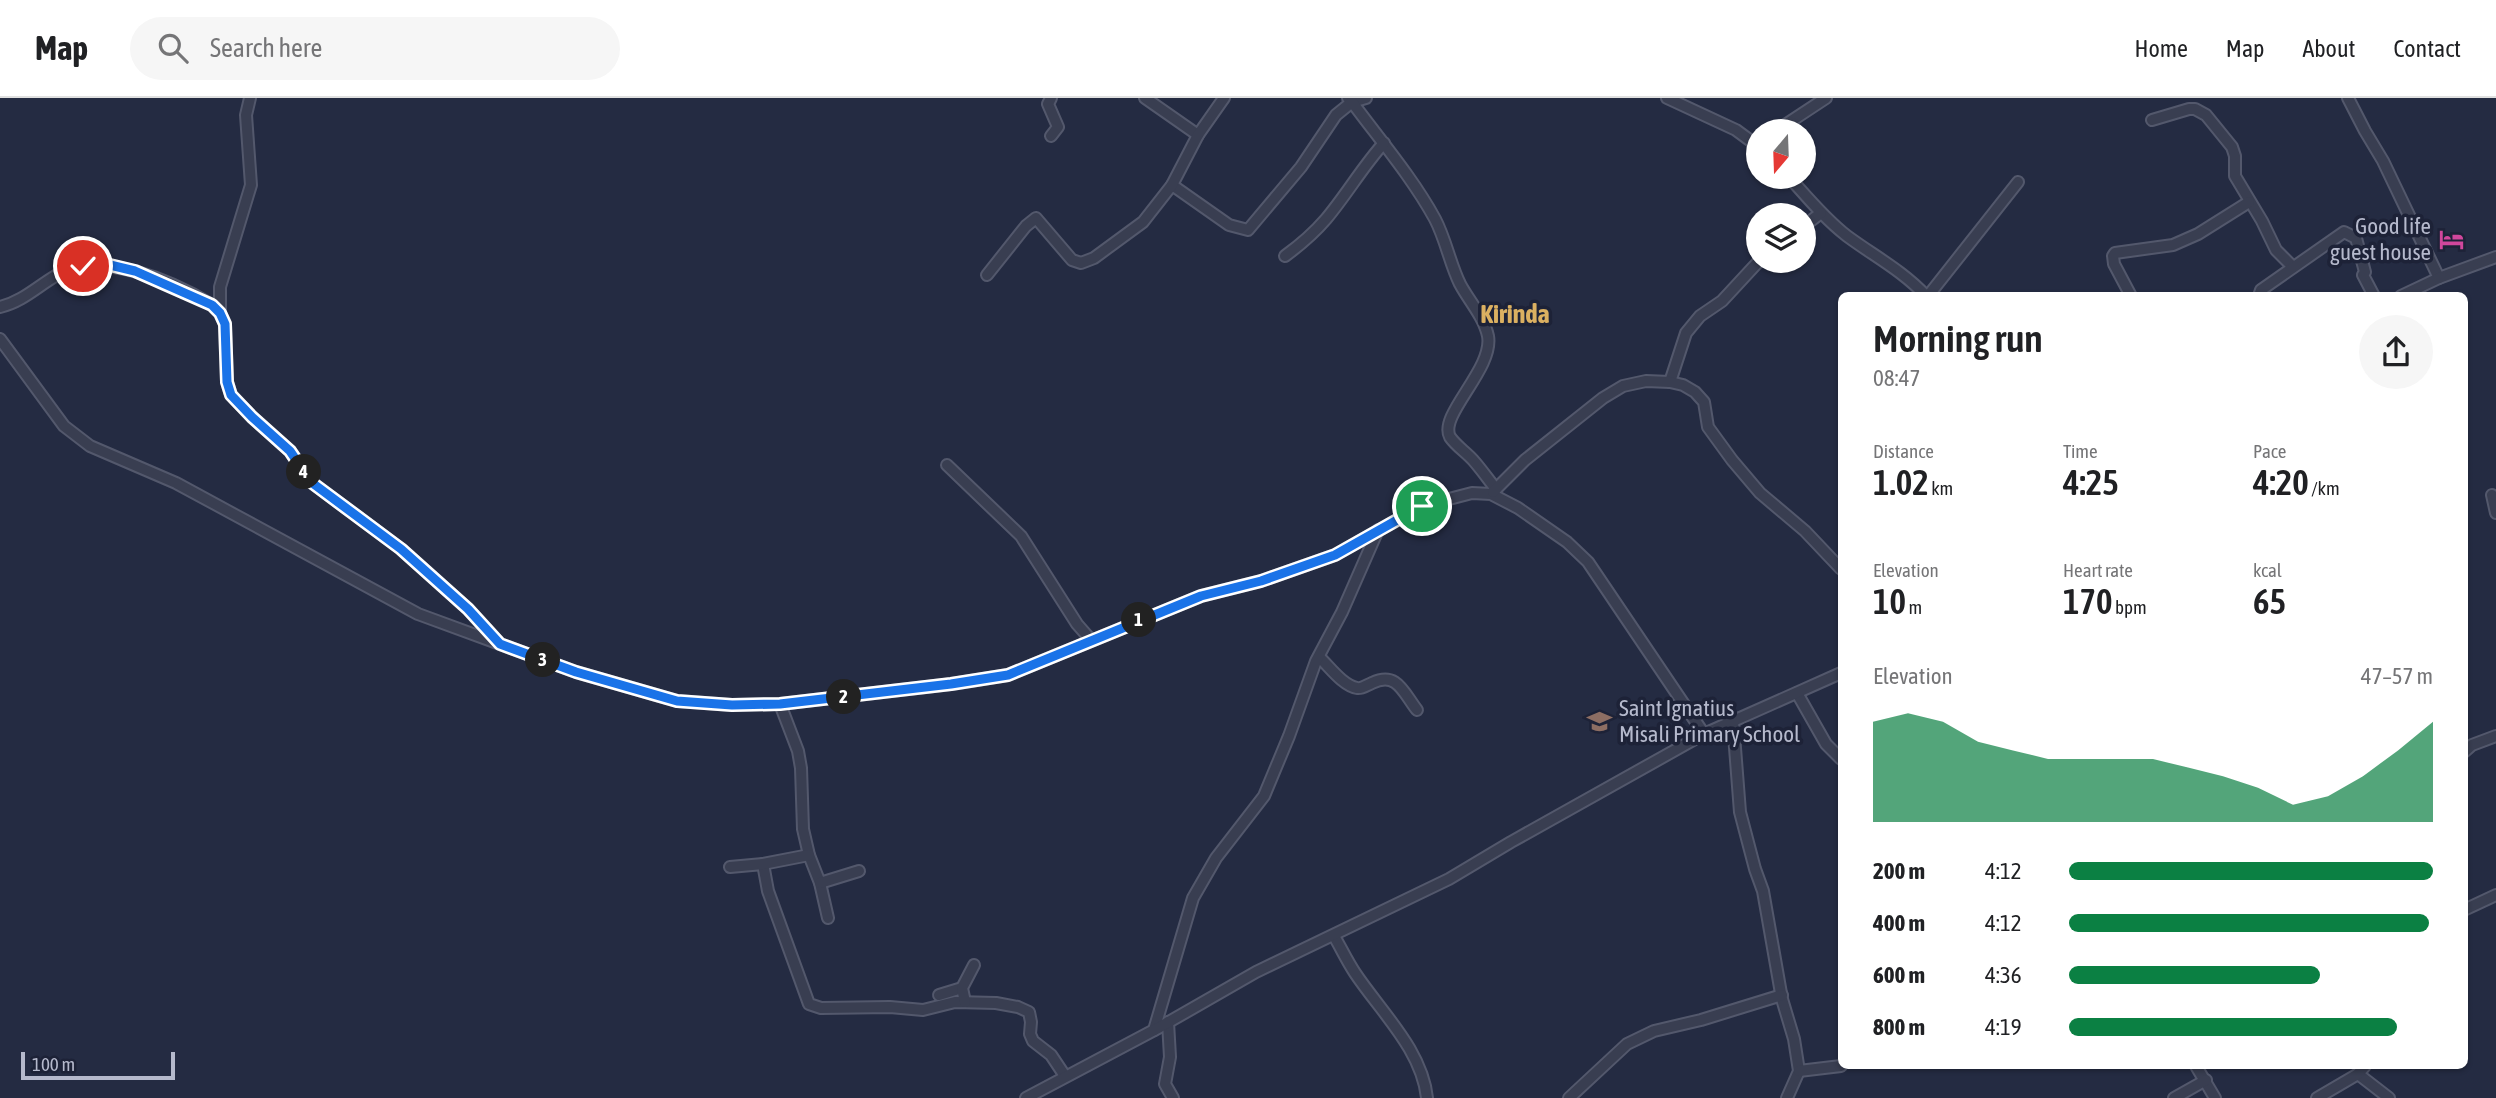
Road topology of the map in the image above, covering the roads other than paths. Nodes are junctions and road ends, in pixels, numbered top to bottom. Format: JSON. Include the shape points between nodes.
{"nodes":[{"id":1,"x":250,"y":98,"type":"edge"},
{"id":2,"x":1051,"y":98,"type":"edge"},
{"id":3,"x":1145,"y":98,"type":"edge"},
{"id":4,"x":1224,"y":98,"type":"edge"},
{"id":5,"x":1366,"y":98,"type":"edge"},
{"id":6,"x":1667,"y":98,"type":"edge"},
{"id":7,"x":1826,"y":98,"type":"edge"},
{"id":8,"x":2348,"y":98,"type":"edge"},
{"id":9,"x":1350,"y":100,"type":"edge"},
{"id":10,"x":1794,"y":119,"type":"edge"},
{"id":11,"x":2152,"y":120,"type":"dead end"},
{"id":12,"x":1051,"y":135,"type":"dead end"},
{"id":13,"x":1198,"y":135,"type":"junction"},
{"id":14,"x":1746,"y":137,"type":"edge"},
{"id":15,"x":1384,"y":143,"type":"junction"},
{"id":16,"x":2018,"y":182,"type":"dead end"},
{"id":17,"x":1172,"y":185,"type":"junction"},
{"id":18,"x":1800,"y":189,"type":"edge"},
{"id":19,"x":2249,"y":202,"type":"junction"},
{"id":20,"x":1821,"y":213,"type":"junction"},
{"id":21,"x":1816,"y":217,"type":"edge"},
{"id":22,"x":1285,"y":256,"type":"dead end"},
{"id":23,"x":2496,"y":257,"type":"edge"},
{"id":24,"x":2293,"y":267,"type":"junction"},
{"id":25,"x":1748,"y":273,"type":"edge"},
{"id":26,"x":987,"y":275,"type":"dead end"},
{"id":27,"x":2439,"y":278,"type":"junction"},
{"id":28,"x":1923,"y":292,"type":"edge"},
{"id":29,"x":1930,"y":292,"type":"edge"},
{"id":30,"x":2129,"y":292,"type":"edge"},
{"id":31,"x":2260,"y":292,"type":"edge"},
{"id":32,"x":2372,"y":292,"type":"edge"},
{"id":33,"x":2409,"y":292,"type":"edge"},
{"id":34,"x":0,"y":307,"type":"edge"},
{"id":35,"x":220,"y":313,"type":"junction"},
{"id":36,"x":0,"y":339,"type":"edge"},
{"id":37,"x":1670,"y":382,"type":"junction"},
{"id":38,"x":947,"y":465,"type":"dead end"},
{"id":39,"x":1493,"y":492,"type":"junction"},
{"id":40,"x":2492,"y":495,"type":"dead end"},
{"id":41,"x":2496,"y":513,"type":"edge"},
{"id":42,"x":1378,"y":530,"type":"junction"},
{"id":43,"x":1838,"y":566,"type":"edge"},
{"id":44,"x":1091,"y":640,"type":"junction"},
{"id":45,"x":500,"y":644,"type":"junction"},
{"id":46,"x":1319,"y":657,"type":"junction"},
{"id":47,"x":1838,"y":674,"type":"edge"},
{"id":48,"x":1797,"y":693,"type":"junction"},
{"id":49,"x":780,"y":704,"type":"junction"},
{"id":50,"x":1417,"y":710,"type":"dead end"},
{"id":51,"x":1733,"y":722,"type":"junction"},
{"id":52,"x":1704,"y":734,"type":"junction"},
{"id":53,"x":2496,"y":736,"type":"edge"},
{"id":54,"x":2468,"y":749,"type":"edge"},
{"id":55,"x":1838,"y":756,"type":"edge"},
{"id":56,"x":809,"y":855,"type":"junction"},
{"id":57,"x":763,"y":864,"type":"junction"},
{"id":58,"x":730,"y":867,"type":"dead end"},
{"id":59,"x":859,"y":871,"type":"dead end"},
{"id":60,"x":820,"y":883,"type":"junction"},
{"id":61,"x":2496,"y":895,"type":"edge"},
{"id":62,"x":2468,"y":908,"type":"edge"},
{"id":63,"x":828,"y":918,"type":"dead end"},
{"id":64,"x":1334,"y":936,"type":"junction"},
{"id":65,"x":974,"y":965,"type":"dead end"},
{"id":66,"x":962,"y":988,"type":"junction"},
{"id":67,"x":939,"y":995,"type":"dead end"},
{"id":68,"x":1782,"y":995,"type":"junction"},
{"id":69,"x":965,"y":1002,"type":"junction"},
{"id":70,"x":1168,"y":1021,"type":"junction"},
{"id":71,"x":1154,"y":1030,"type":"junction"},
{"id":72,"x":1838,"y":1066,"type":"edge"},
{"id":73,"x":2198,"y":1069,"type":"edge"},
{"id":74,"x":2362,"y":1070,"type":"edge"},
{"id":75,"x":1799,"y":1071,"type":"junction"},
{"id":76,"x":1065,"y":1076,"type":"junction"},
{"id":77,"x":2206,"y":1080,"type":"junction"},
{"id":78,"x":1026,"y":1098,"type":"edge"},
{"id":79,"x":1172,"y":1098,"type":"edge"},
{"id":80,"x":1427,"y":1098,"type":"edge"},
{"id":81,"x":1569,"y":1098,"type":"edge"},
{"id":82,"x":1787,"y":1098,"type":"edge"},
{"id":83,"x":2174,"y":1098,"type":"edge"},
{"id":84,"x":2215,"y":1098,"type":"edge"},
{"id":85,"x":2318,"y":1098,"type":"edge"},
{"id":86,"x":2389,"y":1098,"type":"edge"}],
"edges":[{"from":1,"to":35,"type":"street","via":[[246,115],[251,185],[220,287]]},
{"from":2,"to":12,"type":"street","via":[[1048,104],[1058,127]]},
{"from":3,"to":13,"type":"street"},
{"from":4,"to":13,"type":"street"},
{"from":5,"to":9,"type":"street"},
{"from":6,"to":14,"type":"street"},
{"from":7,"to":10,"type":"street"},
{"from":8,"to":27,"type":"street"},
{"from":9,"to":15,"type":"street"},
{"from":9,"to":17,"type":"street","via":[[1248,230],[1229,225]]},
{"from":11,"to":19,"type":"street","via":[[2189,108],[2206,115],[2234,151],[2235,176]]},
{"from":13,"to":17,"type":"street"},
{"from":15,"to":22,"type":"street","via":[[1328,217]]},
{"from":15,"to":39,"type":"street","via":[[1436,220],[1460,283],[1488,335],[1484,364],[1448,429]]},
{"from":16,"to":29,"type":"street"},
{"from":17,"to":26,"type":"street","via":[[1143,222],[1094,258],[1081,263],[1072,260],[1036,218]]},
{"from":18,"to":20,"type":"street"},
{"from":19,"to":24,"type":"street","via":[[2276,250]]},
{"from":19,"to":30,"type":"street","via":[[2173,245],[2115,253],[2114,264]]},
{"from":20,"to":21,"type":"street"},
{"from":20,"to":28,"type":"street"},
{"from":23,"to":27,"type":"street"},
{"from":24,"to":31,"type":"street"},
{"from":24,"to":32,"type":"street","via":[[2338,235],[2351,234]]},
{"from":25,"to":37,"type":"street","via":[[1686,333]]},
{"from":27,"to":33,"type":"street"},
{"from":34,"to":35,"type":"street","via":[[34,292],[58,274],[83,266],[110,265],[202,299]]},
{"from":35,"to":45,"type":"street","via":[[227,335],[231,395],[290,451],[311,482],[401,549]]},
{"from":36,"to":45,"type":"street","via":[[64,426],[90,446],[176,483],[418,614]]},
{"from":37,"to":39,"type":"street","via":[[1635,383],[1603,398],[1525,460]]},
{"from":37,"to":43,"type":"street","via":[[1695,392],[1704,402],[1709,427],[1732,460],[1760,493]]},
{"from":38,"to":44,"type":"street","via":[[1021,536]]},
{"from":39,"to":42,"type":"street","via":[[1422,506]]},
{"from":39,"to":52,"type":"street","via":[[1567,542],[1588,562]]},
{"from":40,"to":41,"type":"street"},
{"from":42,"to":44,"type":"street","via":[[1335,555],[1201,596]]},
{"from":42,"to":46,"type":"street"},
{"from":44,"to":49,"type":"street","via":[[1008,675]]},
{"from":45,"to":49,"type":"street","via":[[677,701]]},
{"from":46,"to":50,"type":"street","via":[[1354,687],[1390,678]]},
{"from":46,"to":71,"type":"street","via":[[1264,796],[1216,858],[1193,898]]},
{"from":47,"to":48,"type":"street"},
{"from":48,"to":51,"type":"street"},
{"from":48,"to":55,"type":"street","via":[[1826,744]]},
{"from":49,"to":56,"type":"street","via":[[798,751]]},
{"from":51,"to":52,"type":"street"},
{"from":51,"to":68,"type":"street","via":[[1738,801],[1763,891]]},
{"from":52,"to":64,"type":"street","via":[[1449,878]]},
{"from":53,"to":54,"type":"street"},
{"from":56,"to":57,"type":"street"},
{"from":56,"to":60,"type":"street"},
{"from":57,"to":58,"type":"street"},
{"from":57,"to":69,"type":"street","via":[[768,891],[809,1004],[923,1010]]},
{"from":59,"to":60,"type":"street"},
{"from":60,"to":63,"type":"street"},
{"from":61,"to":62,"type":"street"},
{"from":64,"to":70,"type":"street","via":[[1256,972]]},
{"from":64,"to":80,"type":"street","via":[[1412,1052]]},
{"from":65,"to":66,"type":"street"},
{"from":66,"to":67,"type":"street"},
{"from":66,"to":69,"type":"street"},
{"from":68,"to":75,"type":"street"},
{"from":68,"to":81,"type":"street","via":[[1654,1031],[1627,1044]]},
{"from":69,"to":76,"type":"street","via":[[996,1003],[1029,1012],[1033,1041],[1051,1055]]},
{"from":70,"to":71,"type":"street"},
{"from":70,"to":79,"type":"street","via":[[1170,1057],[1165,1084]]},
{"from":71,"to":76,"type":"street"},
{"from":72,"to":75,"type":"street"},
{"from":73,"to":77,"type":"street"},
{"from":74,"to":85,"type":"street"},
{"from":74,"to":86,"type":"street"},
{"from":75,"to":82,"type":"street"},
{"from":76,"to":78,"type":"street"},
{"from":77,"to":83,"type":"street"},
{"from":77,"to":84,"type":"street"}]}
